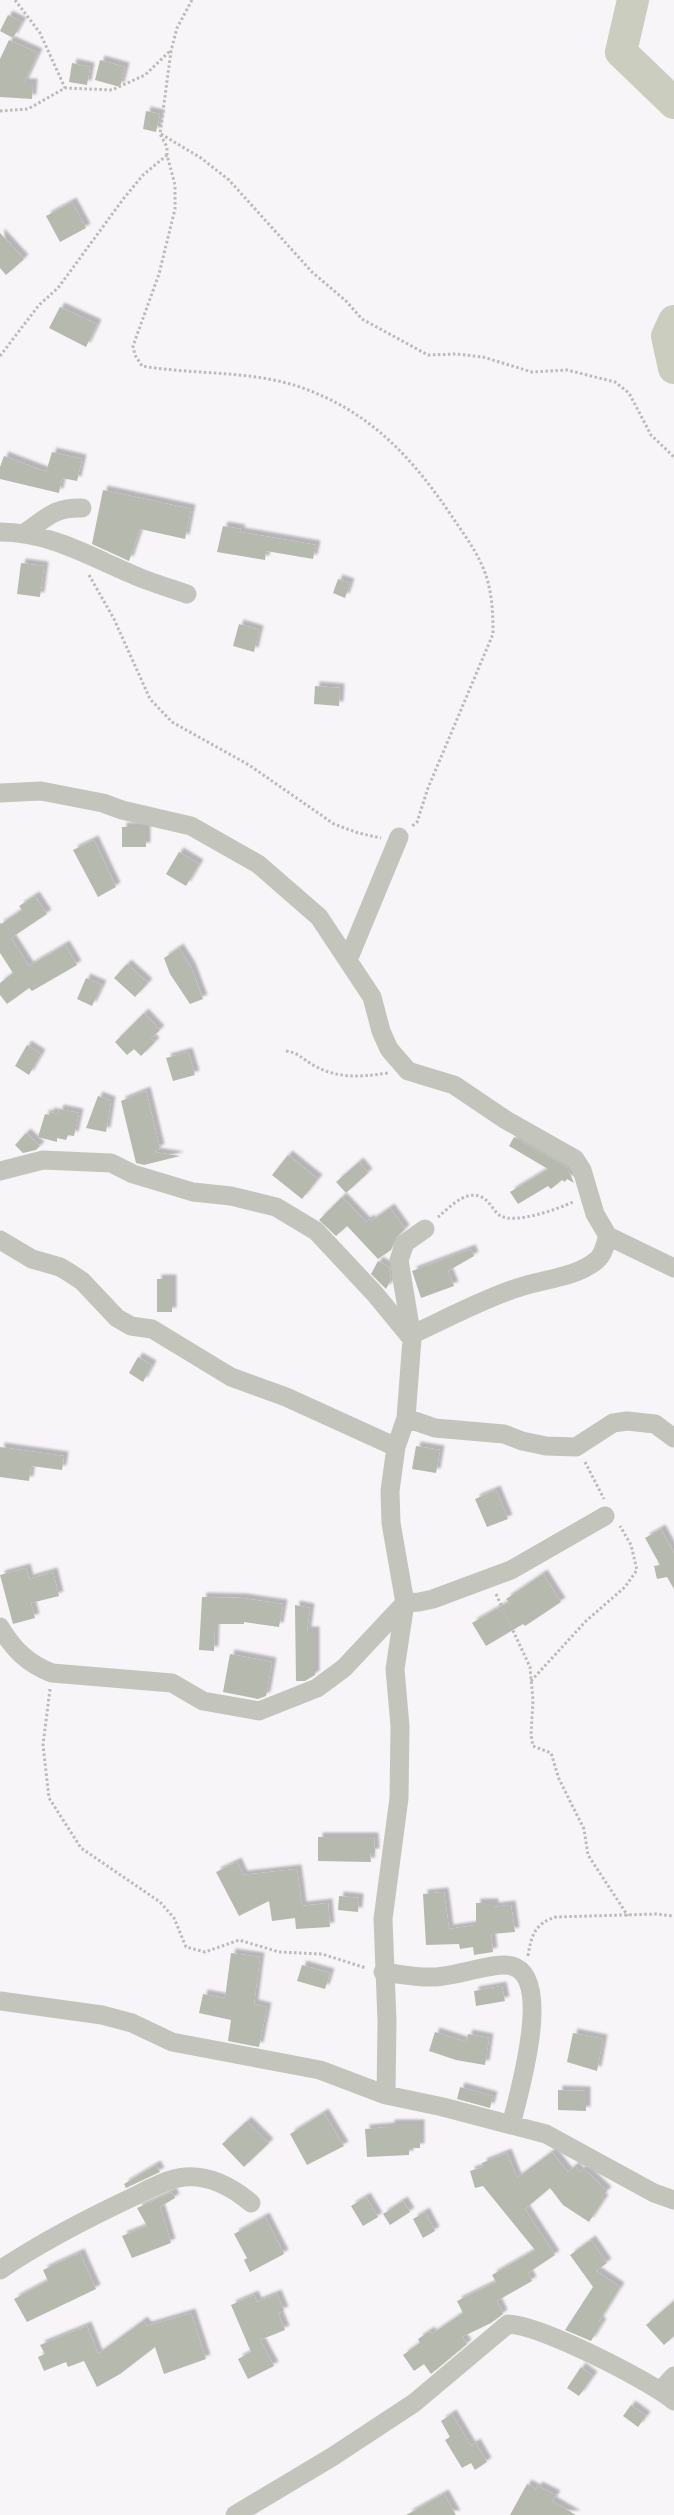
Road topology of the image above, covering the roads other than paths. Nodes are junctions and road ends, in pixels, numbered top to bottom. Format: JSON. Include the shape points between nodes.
{"nodes":[{"id":1,"x":82,"y":508,"type":"dead end"},
{"id":2,"x":0,"y":532,"type":"edge"},
{"id":3,"x":22,"y":534,"type":"junction"},
{"id":4,"x":187,"y":594,"type":"dead end"},
{"id":5,"x":0,"y":793,"type":"edge"},
{"id":6,"x":399,"y":837,"type":"road end"},
{"id":7,"x":348,"y":960,"type":"junction"},
{"id":8,"x":0,"y":1170,"type":"edge"},
{"id":9,"x":425,"y":1229,"type":"road end"},
{"id":10,"x":608,"y":1236,"type":"junction"},
{"id":11,"x":0,"y":1240,"type":"edge"},
{"id":12,"x":674,"y":1268,"type":"edge"},
{"id":13,"x":411,"y":1337,"type":"junction"},
{"id":14,"x":406,"y":1418,"type":"junction"},
{"id":15,"x":674,"y":1438,"type":"edge"},
{"id":16,"x":396,"y":1447,"type":"junction"},
{"id":17,"x":610,"y":1514,"type":"road end"},
{"id":18,"x":405,"y":1602,"type":"junction"},
{"id":19,"x":0,"y":1627,"type":"edge"},
{"id":20,"x":383,"y":1972,"type":"junction"},
{"id":21,"x":0,"y":2001,"type":"edge"},
{"id":22,"x":386,"y":2095,"type":"junction"},
{"id":23,"x":511,"y":2125,"type":"junction"},
{"id":24,"x":674,"y":2200,"type":"edge"},
{"id":25,"x":251,"y":2202,"type":"dead end"},
{"id":26,"x":0,"y":2270,"type":"edge"},
{"id":27,"x":674,"y":2376,"type":"edge"},
{"id":28,"x":668,"y":2396,"type":"edge"},
{"id":29,"x":235,"y":2515,"type":"edge"}],
"edges":[{"from":1,"to":3,"type":"street","via":[[59,509]]},
{"from":2,"to":3,"type":"street"},
{"from":3,"to":4,"type":"street","via":[[72,546],[146,580]]},
{"from":5,"to":7,"type":"street","via":[[41,791],[191,826],[258,864],[319,917]]},
{"from":6,"to":7,"type":"street"},
{"from":7,"to":10,"type":"street","via":[[372,997],[389,1049],[408,1071],[454,1085],[575,1159],[582,1170],[595,1214]]},
{"from":8,"to":13,"type":"street","via":[[43,1160],[111,1163],[134,1174],[193,1192],[231,1196],[276,1207],[316,1232]]},
{"from":9,"to":13,"type":"street","via":[[405,1244],[398,1260]]},
{"from":10,"to":12,"type":"street"},
{"from":10,"to":13,"type":"street","via":[[604,1251],[597,1260],[570,1274],[516,1288]]},
{"from":11,"to":16,"type":"street","via":[[32,1259],[70,1273],[82,1281],[117,1318],[131,1326],[152,1329],[231,1377],[286,1397]]},
{"from":13,"to":14,"type":"street"},
{"from":14,"to":15,"type":"street","via":[[434,1428],[489,1431],[546,1446],[576,1447],[613,1423],[627,1421],[655,1424]]},
{"from":14,"to":16,"type":"street"},
{"from":16,"to":18,"type":"street","via":[[390,1491],[391,1523]]},
{"from":17,"to":18,"type":"street","via":[[511,1570],[433,1599]]},
{"from":18,"to":19,"type":"street","via":[[344,1668],[317,1688],[260,1711],[203,1701],[172,1683],[52,1672],[34,1666],[11,1645]]},
{"from":18,"to":20,"type":"street","via":[[395,1670],[400,1726],[400,1798],[383,1919]]},
{"from":20,"to":22,"type":"street"},
{"from":20,"to":23,"type":"street","via":[[433,1978],[512,1965],[519,1969],[531,1989],[532,2016],[528,2058]]},
{"from":21,"to":22,"type":"street","via":[[102,2015],[132,2023],[172,2042],[320,2070]]},
{"from":22,"to":23,"type":"street"},
{"from":23,"to":24,"type":"street","via":[[546,2134],[654,2193]]},
{"from":25,"to":26,"type":"street","via":[[232,2187],[198,2176],[183,2176],[70,2226]]},
{"from":27,"to":28,"type":"street"},
{"from":28,"to":29,"type":"street","via":[[551,2337],[518,2324],[508,2324],[414,2402],[332,2457]]}]}
